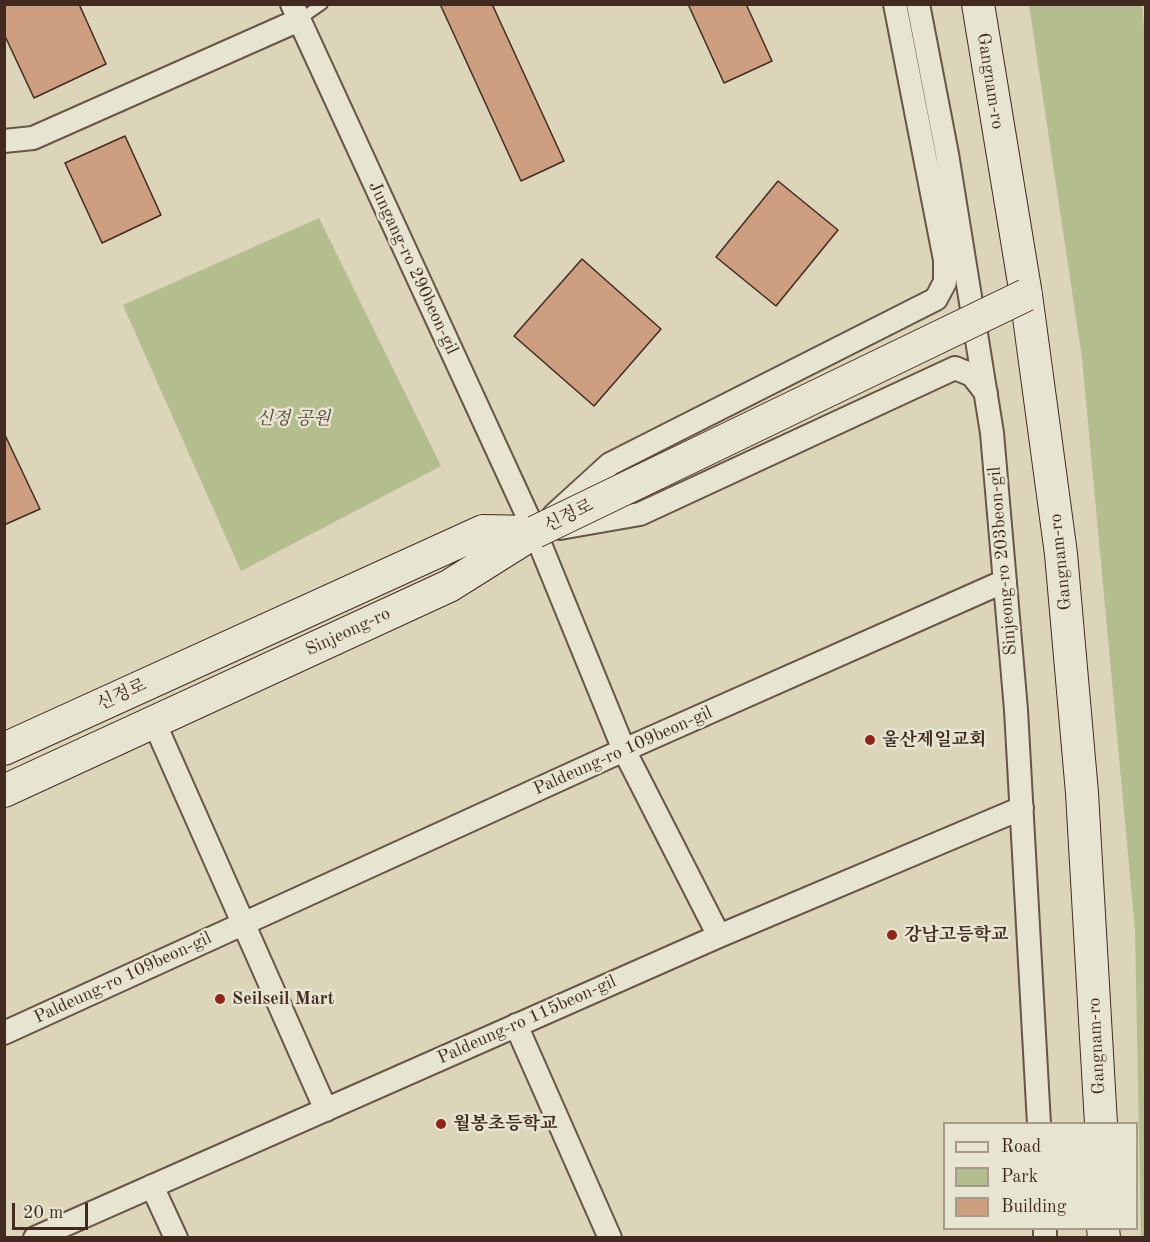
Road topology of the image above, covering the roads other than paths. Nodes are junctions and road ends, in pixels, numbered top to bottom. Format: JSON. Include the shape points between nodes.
{"nodes":[{"id":1,"x":322,"y":4,"type":"edge"},
{"id":2,"x":895,"y":4,"type":"edge"},
{"id":3,"x":918,"y":4,"type":"edge"},
{"id":4,"x":978,"y":4,"type":"edge"},
{"id":5,"x":295,"y":12,"type":"edge"},
{"id":6,"x":4,"y":141,"type":"edge"},
{"id":7,"x":1026,"y":295,"type":"junction"},
{"id":8,"x":986,"y":393,"type":"junction"},
{"id":9,"x":535,"y":532,"type":"junction"},
{"id":10,"x":372,"y":581,"type":"junction"},
{"id":11,"x":1005,"y":581,"type":"junction"},
{"id":12,"x":386,"y":615,"type":"junction"},
{"id":13,"x":154,"y":722,"type":"junction"},
{"id":14,"x":4,"y":749,"type":"edge"},
{"id":15,"x":624,"y":750,"type":"junction"},
{"id":16,"x":4,"y":790,"type":"edge"},
{"id":17,"x":1022,"y":808,"type":"junction"},
{"id":18,"x":243,"y":924,"type":"junction"},
{"id":19,"x":719,"y":936,"type":"junction"},
{"id":20,"x":516,"y":1025,"type":"junction"},
{"id":21,"x":4,"y":1033,"type":"edge"},
{"id":22,"x":326,"y":1110,"type":"junction"},
{"id":23,"x":1039,"y":1122,"type":"edge"},
{"id":24,"x":1101,"y":1122,"type":"edge"},
{"id":25,"x":152,"y":1186,"type":"junction"},
{"id":26,"x":35,"y":1238,"type":"edge"},
{"id":27,"x":176,"y":1238,"type":"edge"},
{"id":28,"x":610,"y":1238,"type":"edge"}],
"edges":[{"from":1,"to":5,"type":"lane"},
{"from":2,"to":9,"type":"street","via":[[945,260],[945,282],[936,299],[610,464]]},
{"from":3,"to":8,"type":"street","name":"Sinjeong-ro 203beon-gil"},
{"from":4,"to":7,"type":"main road","name":"Gangnam-ro"},
{"from":5,"to":6,"type":"street","via":[[33,138]]},
{"from":5,"to":9,"type":"street","name":"Jungang-ro 290beon-gil"},
{"from":7,"to":9,"type":"main road","name":"신정로","bridge":true},
{"from":7,"to":24,"type":"main road","name":"Gangnam-ro","via":[[1061,554],[1082,793]]},
{"from":8,"to":9,"type":"street","via":[[972,375],[955,368],[640,514]]},
{"from":8,"to":11,"type":"street","name":"Sinjeong-ro 203beon-gil"},
{"from":9,"to":10,"type":"main road","name":"신정로","via":[[483,531]]},
{"from":9,"to":12,"type":"main road","name":"Sinjeong-ro","via":[[449,586]]},
{"from":9,"to":15,"type":"street","name":"Jungang-ro 290beon-gil"},
{"from":10,"to":12,"type":"main road","via":[[416,567],[434,566],[440,571],[434,584]]},
{"from":10,"to":14,"type":"main road","name":"신정로"},
{"from":11,"to":15,"type":"street","name":"Paldeung-ro 109beon-gil"},
{"from":11,"to":17,"type":"street","name":"Sinjeong-ro 203beon-gil"},
{"from":12,"to":13,"type":"main road","name":"Sinjeong-ro"},
{"from":13,"to":16,"type":"main road","name":"Sinjeong-ro"},
{"from":13,"to":18,"type":"street"},
{"from":15,"to":18,"type":"street","name":"Paldeung-ro 109beon-gil"},
{"from":15,"to":19,"type":"street","name":"Jungang-ro 290beon-gil"},
{"from":17,"to":19,"type":"street","name":"Paldeung-ro 115beon-gil"},
{"from":17,"to":23,"type":"street","name":"Sinjeong-ro 203beon-gil"},
{"from":18,"to":21,"type":"street","name":"Paldeung-ro 109beon-gil"},
{"from":18,"to":22,"type":"street"},
{"from":19,"to":20,"type":"street","name":"Paldeung-ro 115beon-gil"},
{"from":20,"to":22,"type":"street","name":"Paldeung-ro 115beon-gil"},
{"from":20,"to":28,"type":"street"},
{"from":22,"to":25,"type":"street","name":"Paldeung-ro 115beon-gil"},
{"from":25,"to":26,"type":"street","name":"Paldeung-ro 115beon-gil"},
{"from":25,"to":27,"type":"street"}]}
